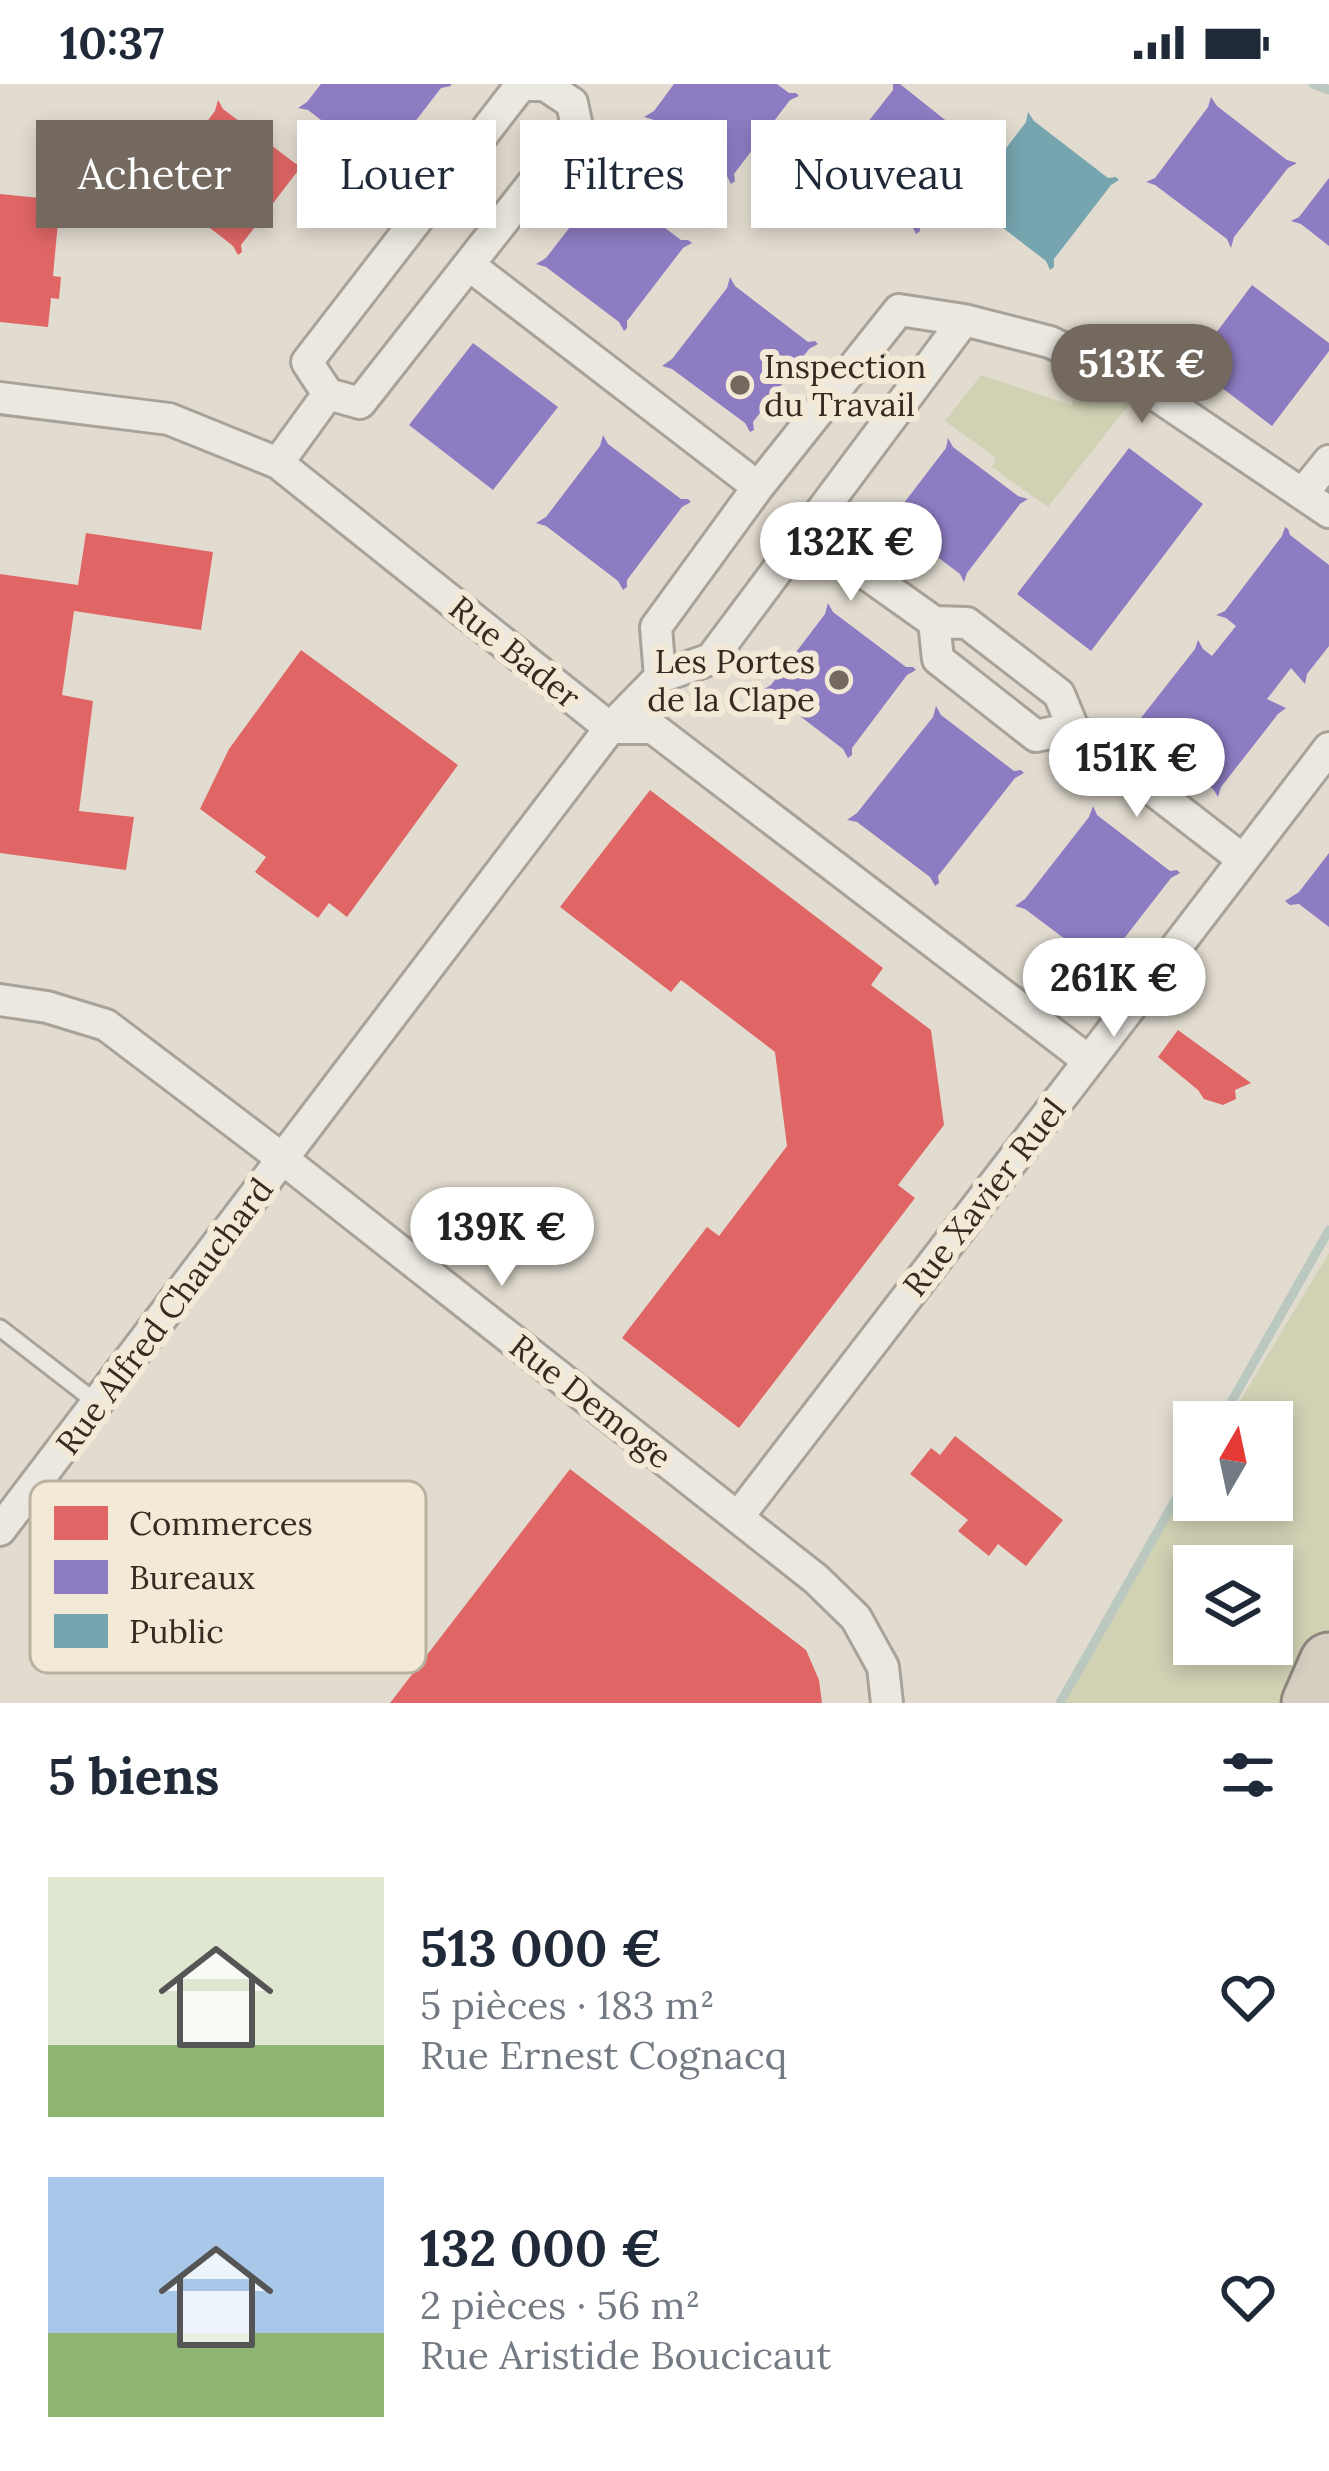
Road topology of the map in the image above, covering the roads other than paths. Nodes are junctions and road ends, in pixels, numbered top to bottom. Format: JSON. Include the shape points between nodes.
{"nodes":[{"id":1,"x":469,"y":265,"type":"junction"},
{"id":2,"x":964,"y":320,"type":"junction"},
{"id":3,"x":328,"y":394,"type":"junction"},
{"id":4,"x":0,"y":398,"type":"edge"},
{"id":5,"x":1329,"y":461,"type":"edge"},
{"id":6,"x":278,"y":463,"type":"junction"},
{"id":7,"x":758,"y":487,"type":"junction"},
{"id":8,"x":1303,"y":493,"type":"junction"},
{"id":9,"x":1329,"y":512,"type":"edge"},
{"id":10,"x":806,"y":531,"type":"junction"},
{"id":11,"x":934,"y":622,"type":"junction"},
{"id":12,"x":659,"y":677,"type":"junction"},
{"id":13,"x":610,"y":728,"type":"junction"},
{"id":14,"x":1073,"y":728,"type":"junction"},
{"id":15,"x":1329,"y":748,"type":"edge"},
{"id":16,"x":1242,"y":860,"type":"junction"},
{"id":17,"x":0,"y":1000,"type":"edge"},
{"id":18,"x":1089,"y":1061,"type":"junction"},
{"id":19,"x":284,"y":1160,"type":"junction"},
{"id":20,"x":0,"y":1328,"type":"edge"},
{"id":21,"x":97,"y":1402,"type":"junction"},
{"id":22,"x":38,"y":1481,"type":"edge"},
{"id":23,"x":30,"y":1491,"type":"edge"},
{"id":24,"x":738,"y":1517,"type":"junction"},
{"id":25,"x":0,"y":1531,"type":"edge"},
{"id":26,"x":1329,"y":1662,"type":"edge"},
{"id":27,"x":887,"y":1703,"type":"edge"},
{"id":28,"x":1311,"y":1703,"type":"edge"}],
"edges":[{"from":1,"to":3,"type":"street","via":[[360,403]]},
{"from":1,"to":3,"type":"street","via":[[578,127],[572,104],[545,85],[521,85],[308,362]]},
{"from":1,"to":7,"type":"street"},
{"from":2,"to":7,"type":"street","via":[[899,310]]},
{"from":2,"to":8,"type":"street","via":[[1050,342],[1144,387]]},
{"from":2,"to":10,"type":"street"},
{"from":3,"to":6,"type":"street"},
{"from":4,"to":6,"type":"street","name":"Rue Bader","via":[[169,418]]},
{"from":5,"to":8,"type":"street"},
{"from":6,"to":13,"type":"street","name":"Rue Bader"},
{"from":7,"to":12,"type":"street","via":[[656,626]]},
{"from":8,"to":9,"type":"street"},
{"from":10,"to":11,"type":"street"},
{"from":10,"to":12,"type":"street","via":[[711,659]]},
{"from":11,"to":14,"type":"street","via":[[968,622],[1060,694]]},
{"from":11,"to":14,"type":"street","via":[[938,659],[1036,736]]},
{"from":12,"to":13,"type":"street"},
{"from":13,"to":18,"type":"street","via":[[653,728]]},
{"from":13,"to":19,"type":"street","name":"Rue Bader"},
{"from":14,"to":16,"type":"street"},
{"from":15,"to":16,"type":"street","name":"Rue Xavier Ruel"},
{"from":16,"to":18,"type":"street","name":"Rue Xavier Ruel"},
{"from":17,"to":19,"type":"street","name":"Rue Demoge","via":[[106,1025]]},
{"from":18,"to":24,"type":"street","name":"Rue Xavier Ruel"},
{"from":19,"to":21,"type":"street","name":"Rue Alfred Chauchard"},
{"from":19,"to":24,"type":"street","name":"Rue Demoge"},
{"from":20,"to":21,"type":"lane"},
{"from":21,"to":22,"type":"street","name":"Rue Alfred Chauchard"},
{"from":23,"to":25,"type":"street","name":"Rue Alfred Chauchard"},
{"from":24,"to":27,"type":"street","name":"Rue Demoge","via":[[856,1618],[883,1666]]},
{"from":26,"to":28,"type":"highway"}]}
